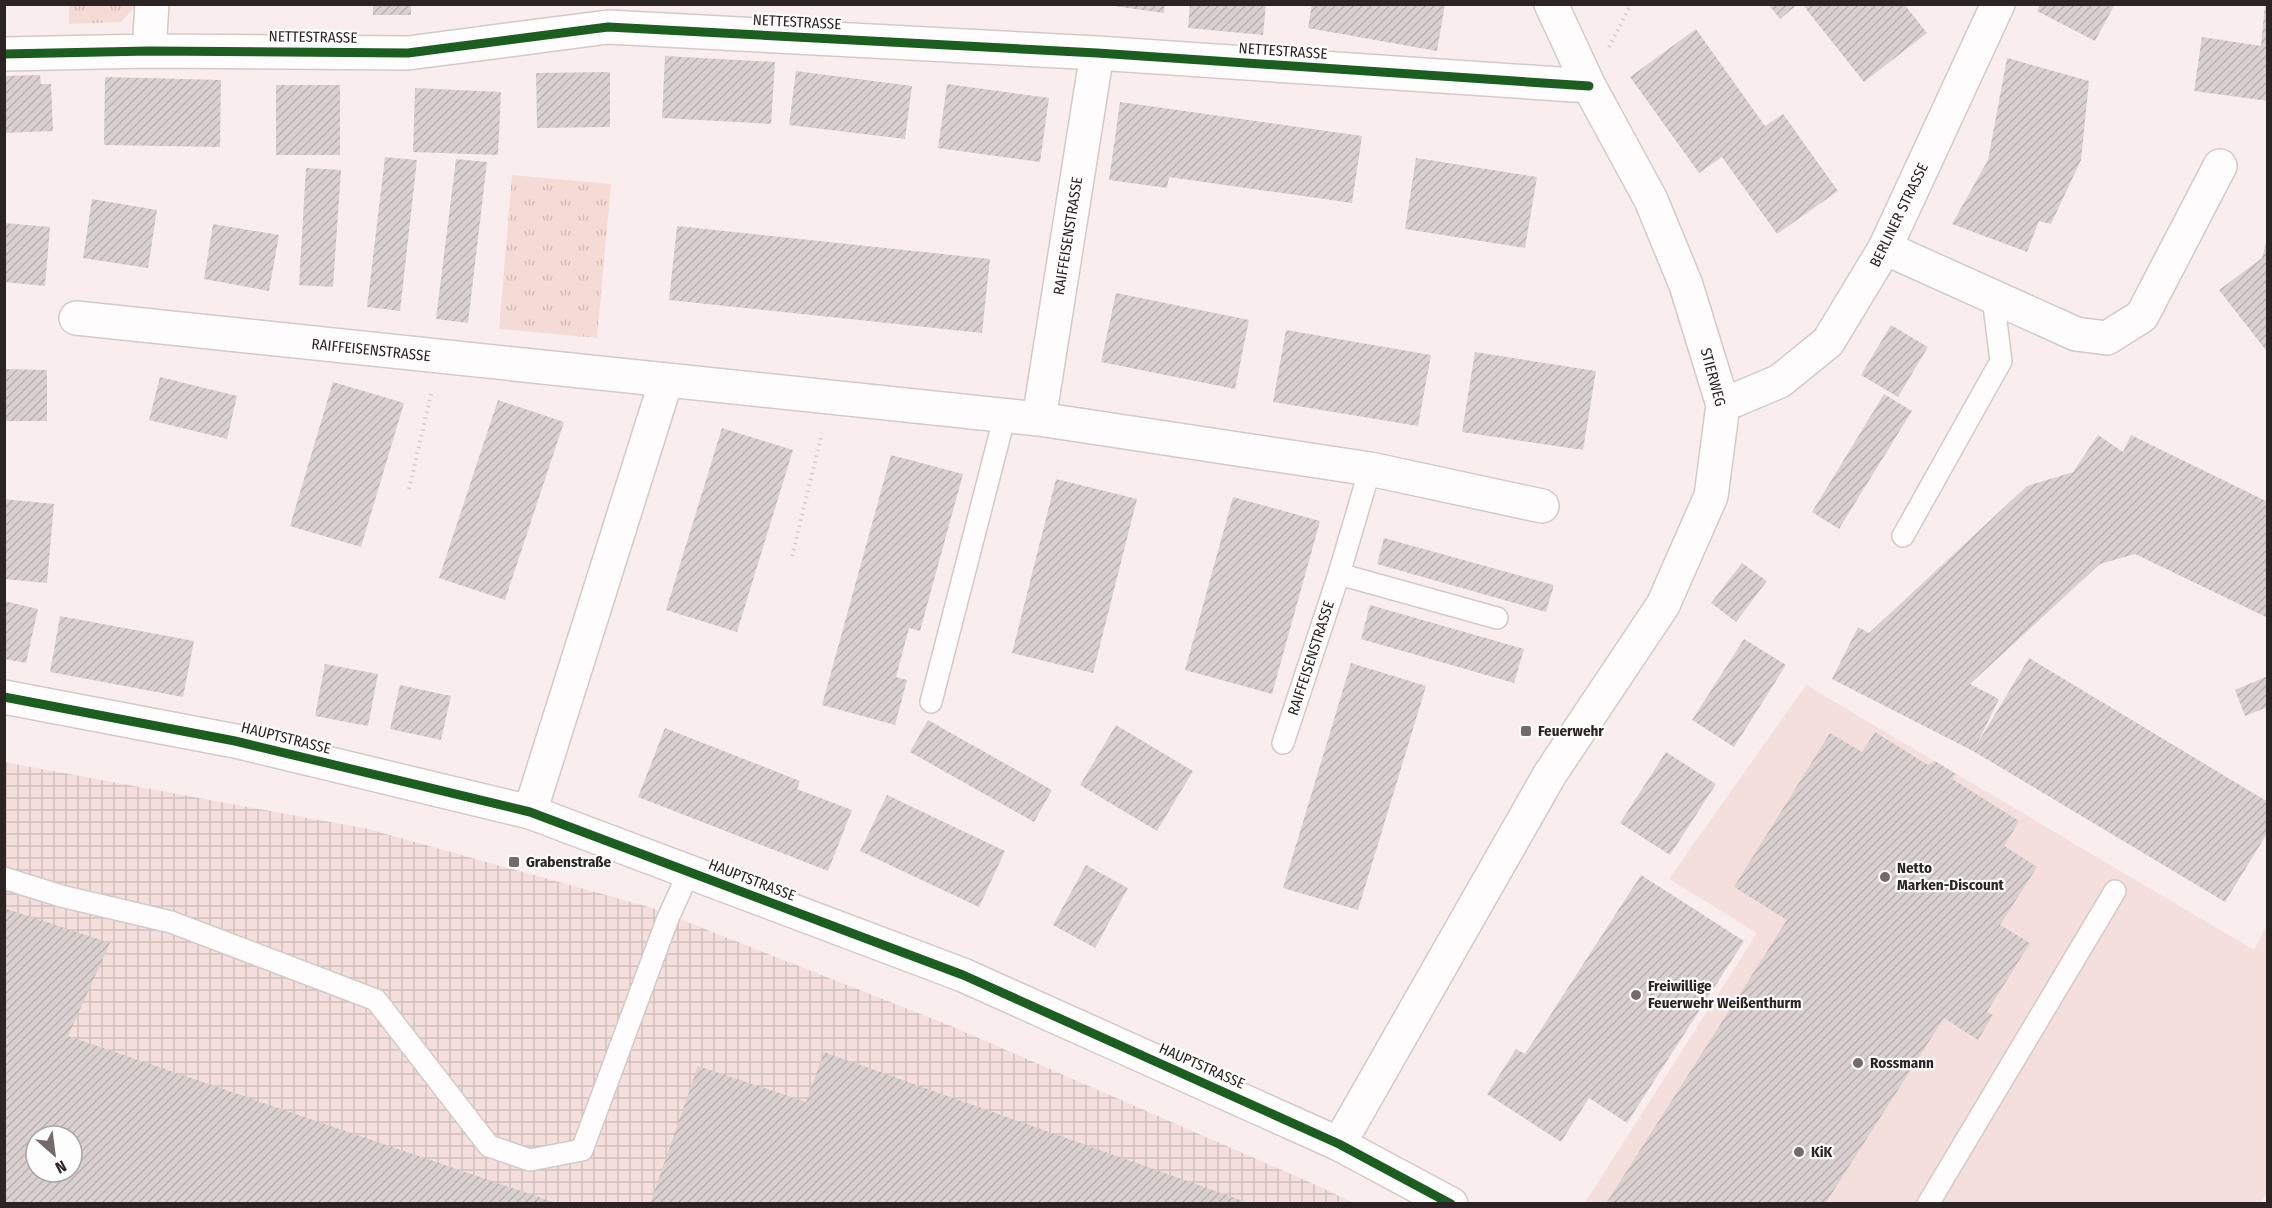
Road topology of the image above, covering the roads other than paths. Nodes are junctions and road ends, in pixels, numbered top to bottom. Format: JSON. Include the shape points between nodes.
{"nodes":[{"id":1,"x":152,"y":4,"type":"edge"},
{"id":2,"x":1551,"y":4,"type":"edge"},
{"id":3,"x":1998,"y":4,"type":"edge"},
{"id":4,"x":609,"y":16,"type":"edge"},
{"id":5,"x":149,"y":51,"type":"junction"},
{"id":6,"x":1097,"y":53,"type":"junction"},
{"id":7,"x":4,"y":54,"type":"edge"},
{"id":8,"x":1589,"y":86,"type":"junction"},
{"id":9,"x":2220,"y":166,"type":"dead end"},
{"id":10,"x":1885,"y":248,"type":"junction"},
{"id":11,"x":1993,"y":298,"type":"junction"},
{"id":12,"x":76,"y":318,"type":"dead end"},
{"id":13,"x":666,"y":381,"type":"junction"},
{"id":14,"x":1723,"y":405,"type":"junction"},
{"id":15,"x":1005,"y":415,"type":"junction"},
{"id":16,"x":1039,"y":419,"type":"junction"},
{"id":17,"x":1370,"y":469,"type":"junction"},
{"id":18,"x":1542,"y":506,"type":"dead end"},
{"id":19,"x":1903,"y":536,"type":"dead end"},
{"id":20,"x":1339,"y":574,"type":"junction"},
{"id":21,"x":1497,"y":618,"type":"dead end"},
{"id":22,"x":4,"y":697,"type":"edge"},
{"id":23,"x":931,"y":702,"type":"dead end"},
{"id":24,"x":1282,"y":743,"type":"dead end"},
{"id":25,"x":530,"y":812,"type":"junction"},
{"id":26,"x":689,"y":872,"type":"junction"},
{"id":27,"x":4,"y":878,"type":"edge"},
{"id":28,"x":2115,"y":891,"type":"dead end"},
{"id":29,"x":1339,"y":1144,"type":"junction"},
{"id":30,"x":1451,"y":1203,"type":"edge"},
{"id":31,"x":1928,"y":1203,"type":"edge"}],
"edges":[{"from":1,"to":5,"type":"street"},
{"from":2,"to":8,"type":"street","name":"STIERWEG"},
{"from":3,"to":10,"type":"street","name":"BERLINER STRASSE"},
{"from":4,"to":5,"type":"street","name":"NETTESTRASSE","via":[[408,53]]},
{"from":4,"to":6,"type":"street","name":"NETTESTRASSE"},
{"from":5,"to":7,"type":"street","name":"NETTESTRASSE"},
{"from":6,"to":8,"type":"street","name":"NETTESTRASSE"},
{"from":6,"to":16,"type":"street","name":"RAIFFEISENSTRASSE"},
{"from":8,"to":14,"type":"street","name":"STIERWEG","via":[[1656,211],[1686,285]]},
{"from":9,"to":11,"type":"street","via":[[2142,316],[2107,338],[2076,334]]},
{"from":10,"to":11,"type":"street"},
{"from":10,"to":14,"type":"street","name":"BERLINER STRASSE","via":[[1827,342],[1780,381]]},
{"from":11,"to":19,"type":"lane","via":[[2001,361]]},
{"from":12,"to":13,"type":"street","name":"RAIFFEISENSTRASSE"},
{"from":13,"to":15,"type":"street","name":"RAIFFEISENSTRASSE"},
{"from":13,"to":25,"type":"street"},
{"from":14,"to":29,"type":"street","name":"STIERWEG","via":[[1711,496],[1663,605],[1550,774]]},
{"from":15,"to":16,"type":"street","name":"RAIFFEISENSTRASSE"},
{"from":15,"to":23,"type":"lane"},
{"from":16,"to":17,"type":"street","name":"RAIFFEISENSTRASSE"},
{"from":17,"to":18,"type":"street","name":"RAIFFEISENSTRASSE"},
{"from":17,"to":20,"type":"lane","name":"RAIFFEISENSTRASSE"},
{"from":20,"to":21,"type":"lane"},
{"from":20,"to":24,"type":"lane","name":"RAIFFEISENSTRASSE"},
{"from":22,"to":25,"type":"street","name":"HAUPTSTRASSE","via":[[235,741]]},
{"from":25,"to":26,"type":"street","name":"HAUPTSTRASSE"},
{"from":26,"to":27,"type":"lane","via":[[668,918],[582,1150],[530,1160],[489,1146],[376,1000],[171,922]]},
{"from":26,"to":29,"type":"street","name":"HAUPTSTRASSE","via":[[963,975]]},
{"from":28,"to":31,"type":"lane"},
{"from":29,"to":30,"type":"street","name":"HAUPTSTRASSE"}]}
